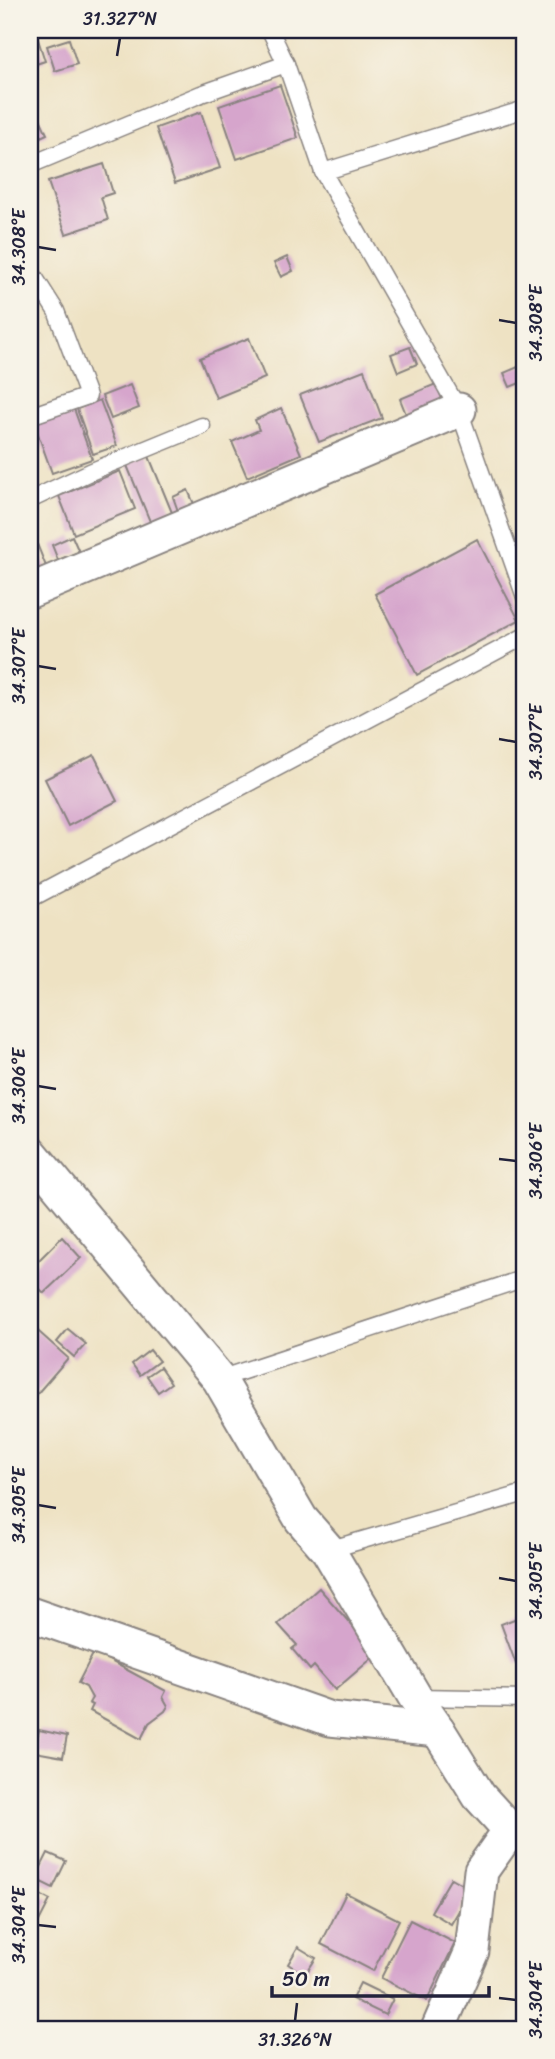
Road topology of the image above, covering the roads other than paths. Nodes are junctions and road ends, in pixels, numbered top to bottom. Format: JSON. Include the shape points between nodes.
{"nodes":[{"id":1,"x":270,"y":30,"type":"edge"},
{"id":2,"x":286,"y":64,"type":"junction"},
{"id":3,"x":525,"y":109,"type":"edge"},
{"id":4,"x":30,"y":165,"type":"edge"},
{"id":5,"x":323,"y":172,"type":"junction"},
{"id":6,"x":30,"y":270,"type":"edge"},
{"id":7,"x":459,"y":410,"type":"junction"},
{"id":8,"x":30,"y":416,"type":"edge"},
{"id":9,"x":202,"y":426,"type":"dead end"},
{"id":10,"x":30,"y":499,"type":"edge"},
{"id":11,"x":30,"y":591,"type":"edge"},
{"id":12,"x":525,"y":597,"type":"edge"},
{"id":13,"x":525,"y":636,"type":"edge"},
{"id":14,"x":30,"y":899,"type":"edge"},
{"id":15,"x":30,"y":1152,"type":"edge"},
{"id":16,"x":525,"y":1278,"type":"edge"},
{"id":17,"x":219,"y":1379,"type":"junction"},
{"id":18,"x":525,"y":1493,"type":"edge"},
{"id":19,"x":328,"y":1550,"type":"junction"},
{"id":20,"x":30,"y":1614,"type":"edge"},
{"id":21,"x":415,"y":1697,"type":"junction"},
{"id":22,"x":525,"y":1699,"type":"edge"},
{"id":23,"x":438,"y":1730,"type":"junction"},
{"id":24,"x":439,"y":2029,"type":"edge"}],
"edges":[{"from":1,"to":2,"type":"lane"},
{"from":2,"to":4,"type":"lane"},
{"from":2,"to":5,"type":"lane"},
{"from":3,"to":5,"type":"lane"},
{"from":5,"to":7,"type":"lane"},
{"from":6,"to":8,"type":"lane","via":[[56,311],[88,396]]},
{"from":7,"to":11,"type":"street"},
{"from":7,"to":12,"type":"lane"},
{"from":9,"to":10,"type":"lane"},
{"from":13,"to":14,"type":"lane"},
{"from":15,"to":17,"type":"street"},
{"from":16,"to":17,"type":"lane"},
{"from":17,"to":19,"type":"street","via":[[301,1519]]},
{"from":18,"to":19,"type":"lane"},
{"from":19,"to":21,"type":"street"},
{"from":20,"to":23,"type":"street","via":[[330,1719]]},
{"from":21,"to":22,"type":"lane"},
{"from":21,"to":23,"type":"street"},
{"from":23,"to":24,"type":"street","via":[[479,1796],[510,1830],[481,1871],[472,1951]]}]}
